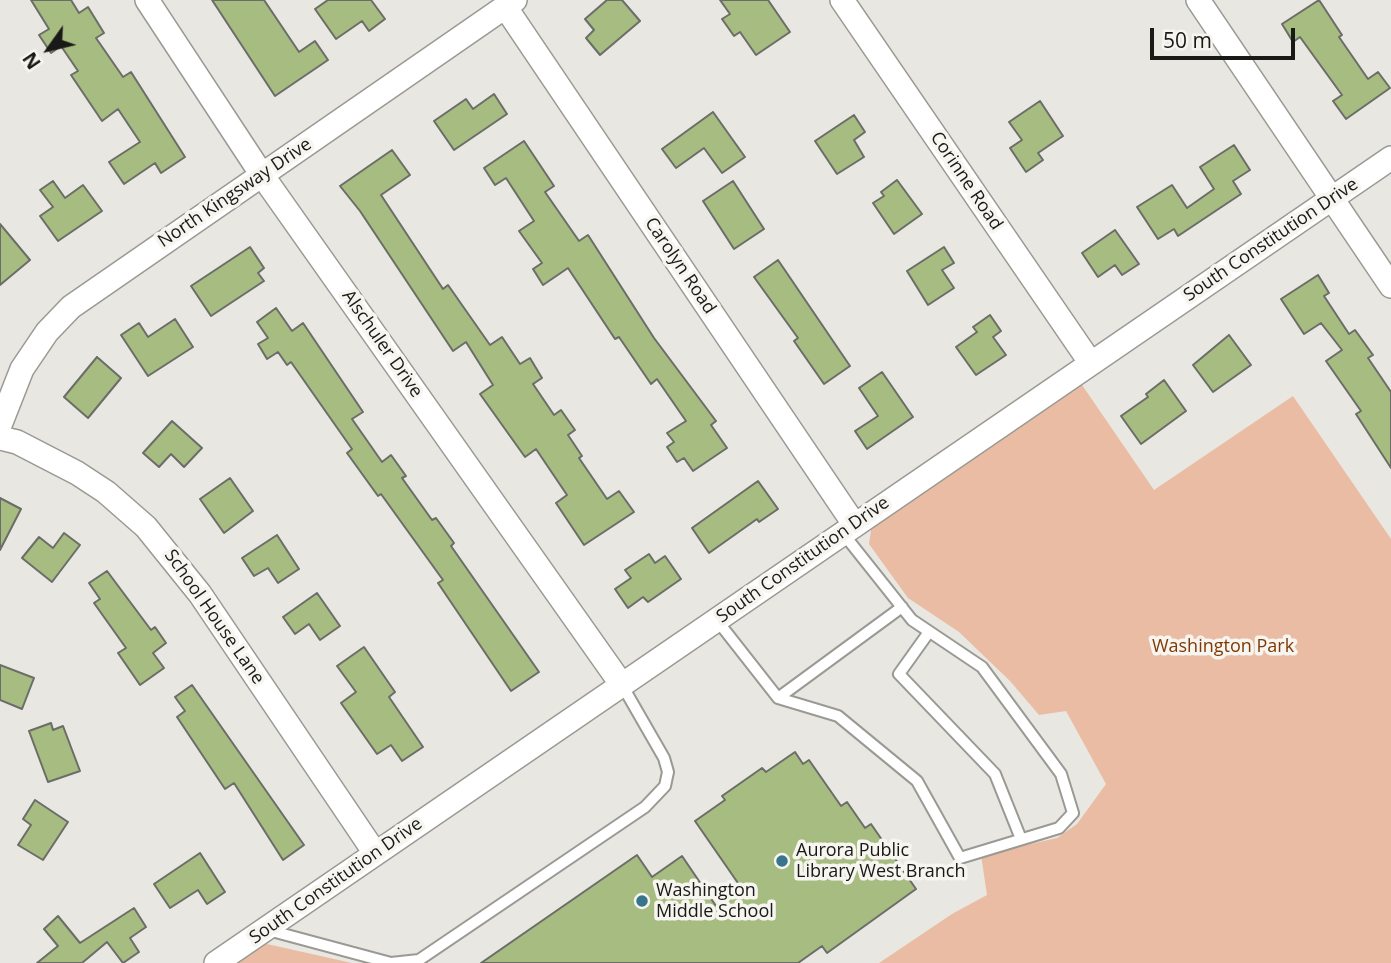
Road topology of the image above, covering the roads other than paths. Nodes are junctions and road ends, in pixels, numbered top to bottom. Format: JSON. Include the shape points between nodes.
{"nodes":[{"id":1,"x":147,"y":0,"type":"edge"},
{"id":2,"x":842,"y":0,"type":"edge"},
{"id":3,"x":1198,"y":0,"type":"edge"},
{"id":4,"x":510,"y":4,"type":"edge"},
{"id":5,"x":1391,"y":158,"type":"edge"},
{"id":6,"x":262,"y":175,"type":"junction"},
{"id":7,"x":1333,"y":198,"type":"junction"},
{"id":8,"x":1391,"y":286,"type":"edge"},
{"id":9,"x":1090,"y":362,"type":"junction"},
{"id":10,"x":0,"y":425,"type":"edge"},
{"id":11,"x":0,"y":438,"type":"edge"},
{"id":12,"x":848,"y":528,"type":"junction"},
{"id":13,"x":902,"y":607,"type":"junction"},
{"id":14,"x":716,"y":619,"type":"junction"},
{"id":15,"x":929,"y":632,"type":"junction"},
{"id":16,"x":622,"y":685,"type":"junction"},
{"id":17,"x":778,"y":698,"type":"junction"},
{"id":18,"x":1021,"y":839,"type":"junction"},
{"id":19,"x":375,"y":853,"type":"junction"},
{"id":20,"x":265,"y":929,"type":"junction"},
{"id":21,"x":216,"y":963,"type":"edge"}],
"edges":[{"from":1,"to":6,"type":"street","name":"Alschuler Drive"},
{"from":2,"to":9,"type":"street","name":"Corinne Road"},
{"from":3,"to":7,"type":"street"},
{"from":4,"to":6,"type":"street","name":"North Kingsway Drive"},
{"from":4,"to":12,"type":"street","name":"Carolyn Road"},
{"from":5,"to":7,"type":"street","name":"South Constitution Drive"},
{"from":6,"to":10,"type":"street","name":"North Kingsway Drive","via":[[58,319],[22,369]]},
{"from":6,"to":16,"type":"street","name":"Alschuler Drive"},
{"from":7,"to":8,"type":"street"},
{"from":7,"to":9,"type":"street","name":"South Constitution Drive"},
{"from":9,"to":12,"type":"street","name":"South Constitution Drive"},
{"from":11,"to":19,"type":"street","name":"School House Lane","via":[[77,473],[146,527],[200,594]]},
{"from":12,"to":13,"type":"lane"},
{"from":12,"to":14,"type":"street","name":"South Constitution Drive"},
{"from":13,"to":15,"type":"lane"},
{"from":13,"to":17,"type":"lane"},
{"from":14,"to":16,"type":"street","name":"South Constitution Drive"},
{"from":14,"to":17,"type":"lane"},
{"from":15,"to":18,"type":"lane","via":[[900,674],[995,774]]},
{"from":15,"to":18,"type":"lane","via":[[982,667],[1061,774],[1073,813],[1059,828]]},
{"from":16,"to":19,"type":"street","name":"South Constitution Drive"},
{"from":16,"to":20,"type":"lane","via":[[664,758],[665,786],[419,960],[391,963]]},
{"from":17,"to":18,"type":"lane","via":[[838,716],[916,781],[960,858]]},
{"from":19,"to":20,"type":"street","name":"South Constitution Drive"},
{"from":20,"to":21,"type":"street","name":"South Constitution Drive"}]}
